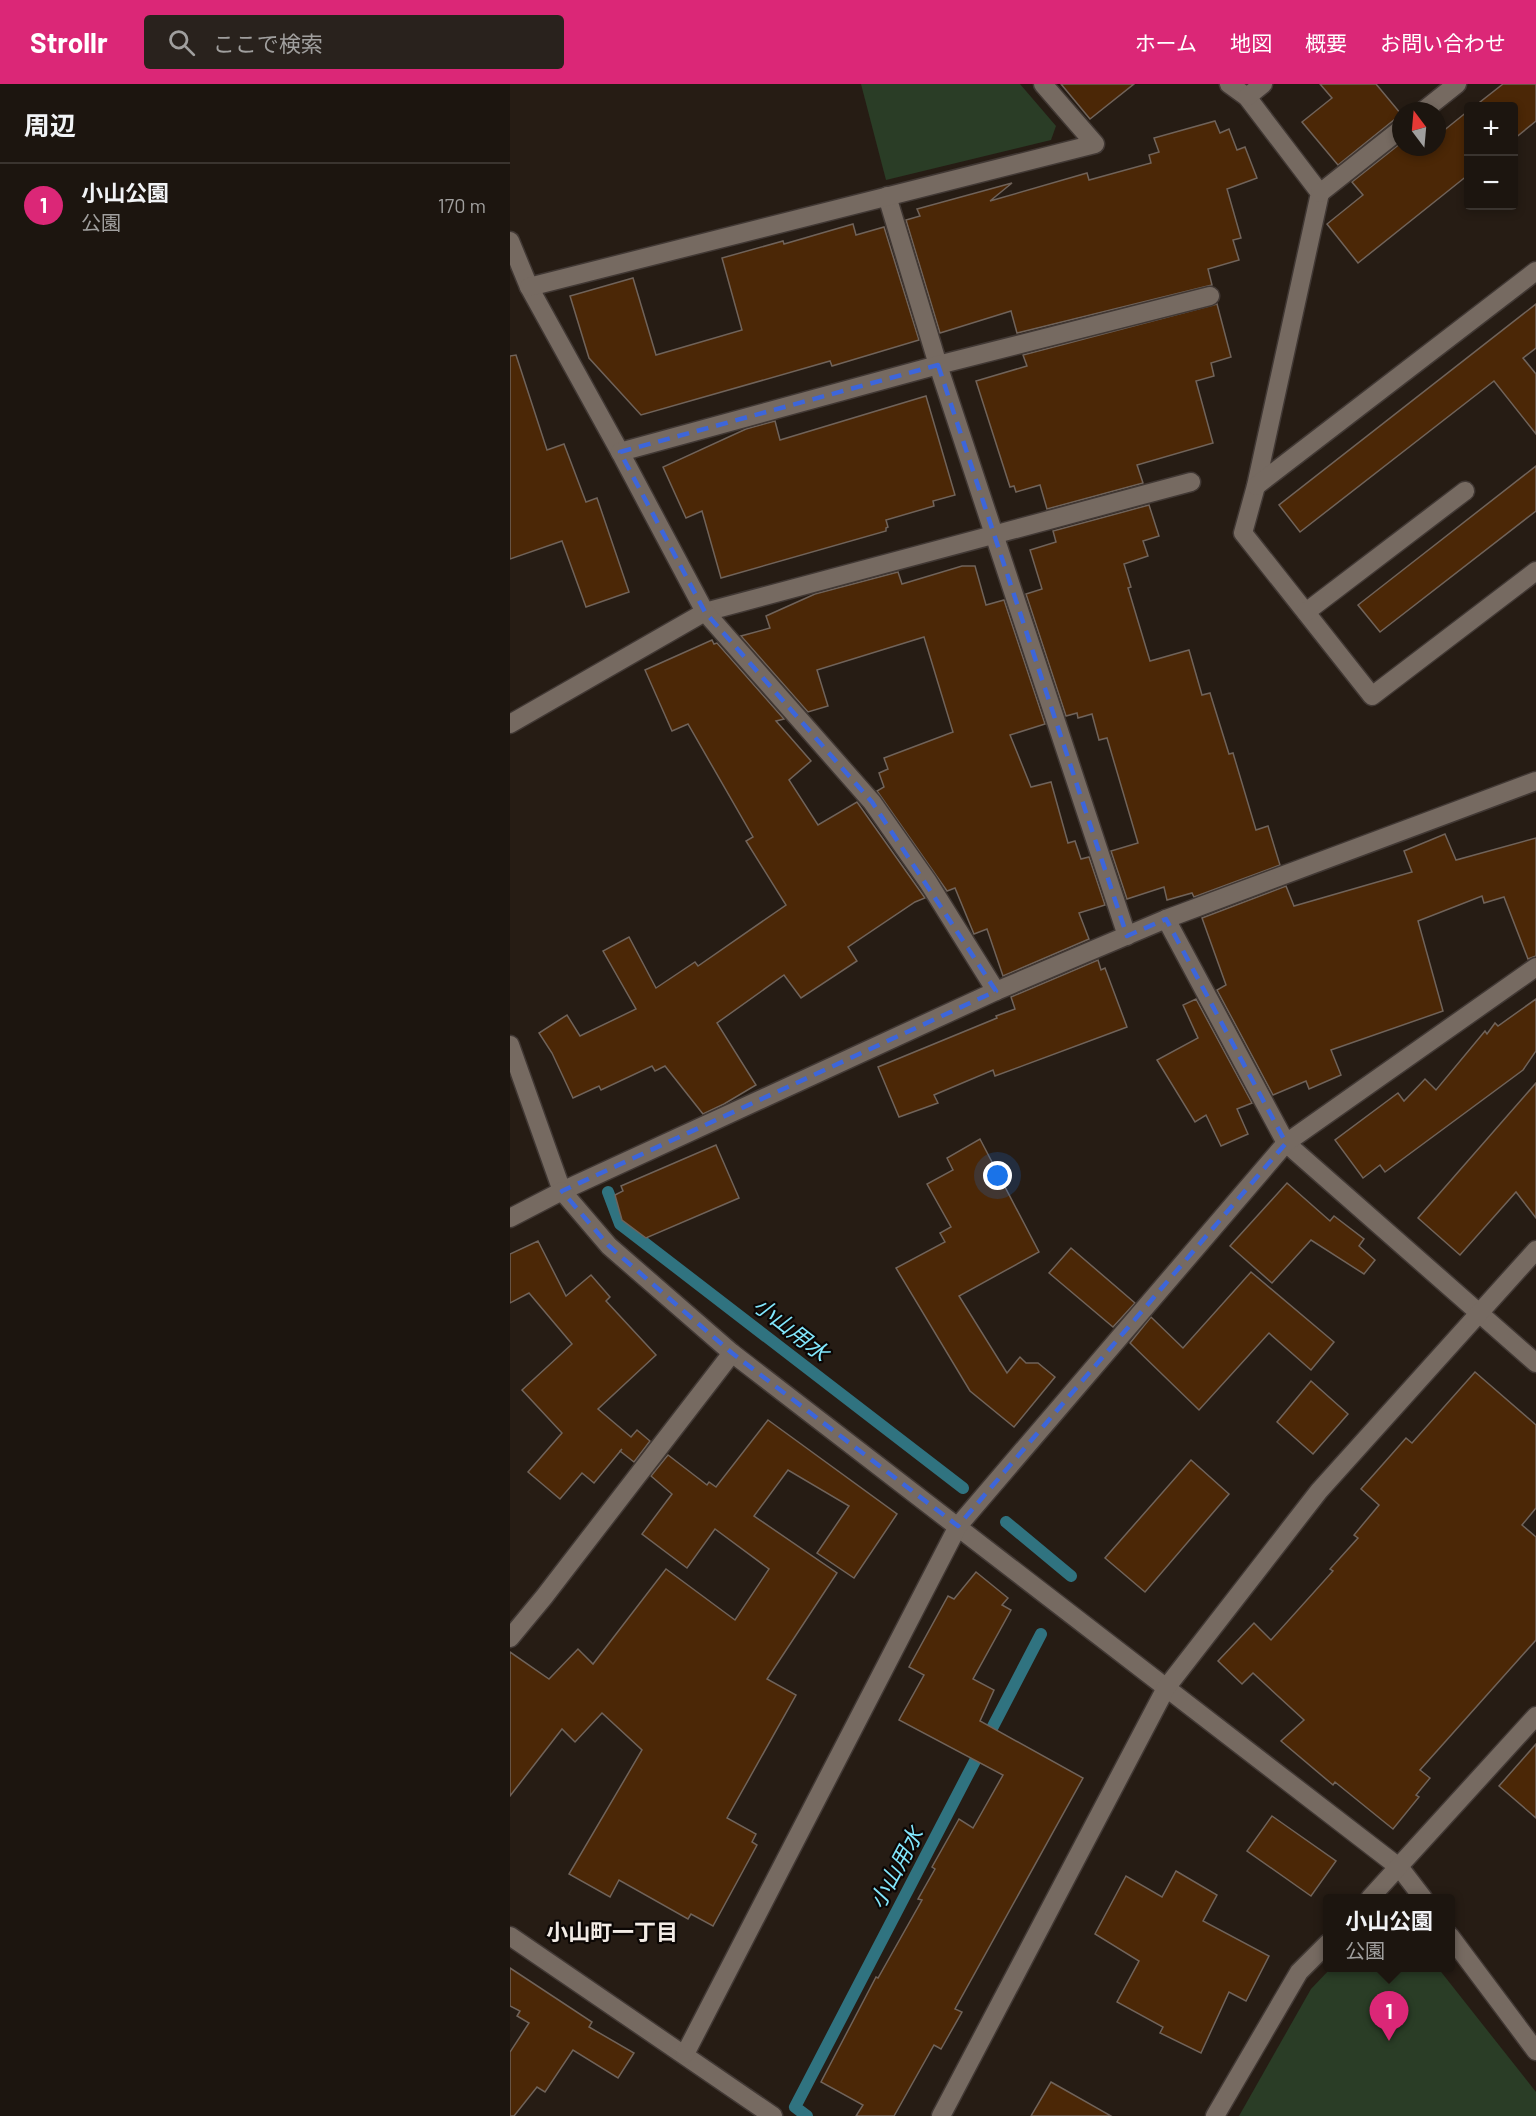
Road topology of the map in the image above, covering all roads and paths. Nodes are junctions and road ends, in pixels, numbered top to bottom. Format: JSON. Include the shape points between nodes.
{"nodes":[{"id":1,"x":1043,"y":84,"type":"edge"},
{"id":2,"x":1229,"y":84,"type":"edge"},
{"id":3,"x":1263,"y":84,"type":"edge"},
{"id":4,"x":1457,"y":84,"type":"edge"},
{"id":5,"x":1247,"y":97,"type":"junction"},
{"id":6,"x":1434,"y":102,"type":"edge"},
{"id":7,"x":1392,"y":136,"type":"edge"},
{"id":8,"x":1320,"y":193,"type":"junction"},
{"id":9,"x":887,"y":196,"type":"junction"},
{"id":10,"x":510,"y":241,"type":"edge"},
{"id":11,"x":1536,"y":271,"type":"edge"},
{"id":12,"x":529,"y":286,"type":"junction"},
{"id":13,"x":1210,"y":296,"type":"dead end"},
{"id":14,"x":938,"y":365,"type":"junction"},
{"id":15,"x":620,"y":452,"type":"junction"},
{"id":16,"x":1191,"y":482,"type":"dead end"},
{"id":17,"x":1256,"y":486,"type":"junction"},
{"id":18,"x":1465,"y":491,"type":"dead end"},
{"id":19,"x":995,"y":533,"type":"junction"},
{"id":20,"x":1536,"y":571,"type":"edge"},
{"id":21,"x":705,"y":612,"type":"junction"},
{"id":22,"x":1306,"y":612,"type":"junction"},
{"id":23,"x":510,"y":724,"type":"edge"},
{"id":24,"x":1536,"y":781,"type":"edge"},
{"id":25,"x":1166,"y":919,"type":"junction"},
{"id":26,"x":1127,"y":936,"type":"junction"},
{"id":27,"x":1536,"y":967,"type":"edge"},
{"id":28,"x":996,"y":991,"type":"junction"},
{"id":29,"x":510,"y":1046,"type":"edge"},
{"id":30,"x":1286,"y":1143,"type":"junction"},
{"id":31,"x":562,"y":1191,"type":"junction"},
{"id":32,"x":510,"y":1218,"type":"edge"},
{"id":33,"x":1536,"y":1250,"type":"edge"},
{"id":34,"x":1481,"y":1313,"type":"junction"},
{"id":35,"x":732,"y":1353,"type":"junction"},
{"id":36,"x":1536,"y":1363,"type":"edge"},
{"id":37,"x":958,"y":1526,"type":"junction"},
{"id":38,"x":510,"y":1638,"type":"edge"},
{"id":39,"x":1166,"y":1688,"type":"junction"},
{"id":40,"x":1536,"y":1716,"type":"edge"},
{"id":41,"x":1400,"y":1868,"type":"junction"},
{"id":42,"x":1375,"y":1894,"type":"edge"},
{"id":43,"x":1419,"y":1894,"type":"edge"},
{"id":44,"x":510,"y":1936,"type":"edge"},
{"id":45,"x":1455,"y":1943,"type":"edge"},
{"id":46,"x":1323,"y":1948,"type":"edge"},
{"id":47,"x":1536,"y":2051,"type":"edge"},
{"id":48,"x":685,"y":2054,"type":"junction"},
{"id":49,"x":773,"y":2116,"type":"edge"},
{"id":50,"x":941,"y":2116,"type":"edge"},
{"id":51,"x":1215,"y":2116,"type":"edge"}],
"edges":[{"from":1,"to":9,"type":"street","via":[[1095,144]]},
{"from":2,"to":5,"type":"street"},
{"from":3,"to":5,"type":"street"},
{"from":4,"to":6,"type":"street"},
{"from":5,"to":8,"type":"street"},
{"from":7,"to":8,"type":"street"},
{"from":8,"to":17,"type":"street"},
{"from":9,"to":12,"type":"street"},
{"from":9,"to":14,"type":"street"},
{"from":10,"to":12,"type":"street"},
{"from":11,"to":17,"type":"street"},
{"from":12,"to":15,"type":"street"},
{"from":13,"to":14,"type":"street"},
{"from":14,"to":15,"type":"street"},
{"from":14,"to":19,"type":"street"},
{"from":15,"to":21,"type":"street"},
{"from":16,"to":19,"type":"street"},
{"from":17,"to":22,"type":"street","via":[[1243,532]]},
{"from":18,"to":22,"type":"street"},
{"from":19,"to":21,"type":"street"},
{"from":19,"to":26,"type":"street"},
{"from":20,"to":22,"type":"street","via":[[1372,696]]},
{"from":21,"to":23,"type":"street"},
{"from":21,"to":28,"type":"street","via":[[872,802]]},
{"from":24,"to":25,"type":"street"},
{"from":25,"to":26,"type":"street"},
{"from":25,"to":30,"type":"street"},
{"from":26,"to":28,"type":"street"},
{"from":27,"to":30,"type":"street"},
{"from":28,"to":31,"type":"street"},
{"from":29,"to":31,"type":"street"},
{"from":30,"to":34,"type":"street"},
{"from":30,"to":37,"type":"street"},
{"from":31,"to":32,"type":"street"},
{"from":31,"to":35,"type":"street","via":[[609,1246]]},
{"from":33,"to":34,"type":"street"},
{"from":34,"to":36,"type":"street"},
{"from":34,"to":39,"type":"street","via":[[1319,1491]]},
{"from":35,"to":37,"type":"street"},
{"from":35,"to":38,"type":"street"},
{"from":37,"to":39,"type":"street"},
{"from":37,"to":48,"type":"street"},
{"from":39,"to":41,"type":"street"},
{"from":39,"to":50,"type":"street"},
{"from":40,"to":41,"type":"street"},
{"from":41,"to":42,"type":"street"},
{"from":41,"to":43,"type":"street"},
{"from":44,"to":48,"type":"street"},
{"from":45,"to":47,"type":"street"},
{"from":46,"to":51,"type":"street","via":[[1299,1972]]},
{"from":48,"to":49,"type":"street"}]}
